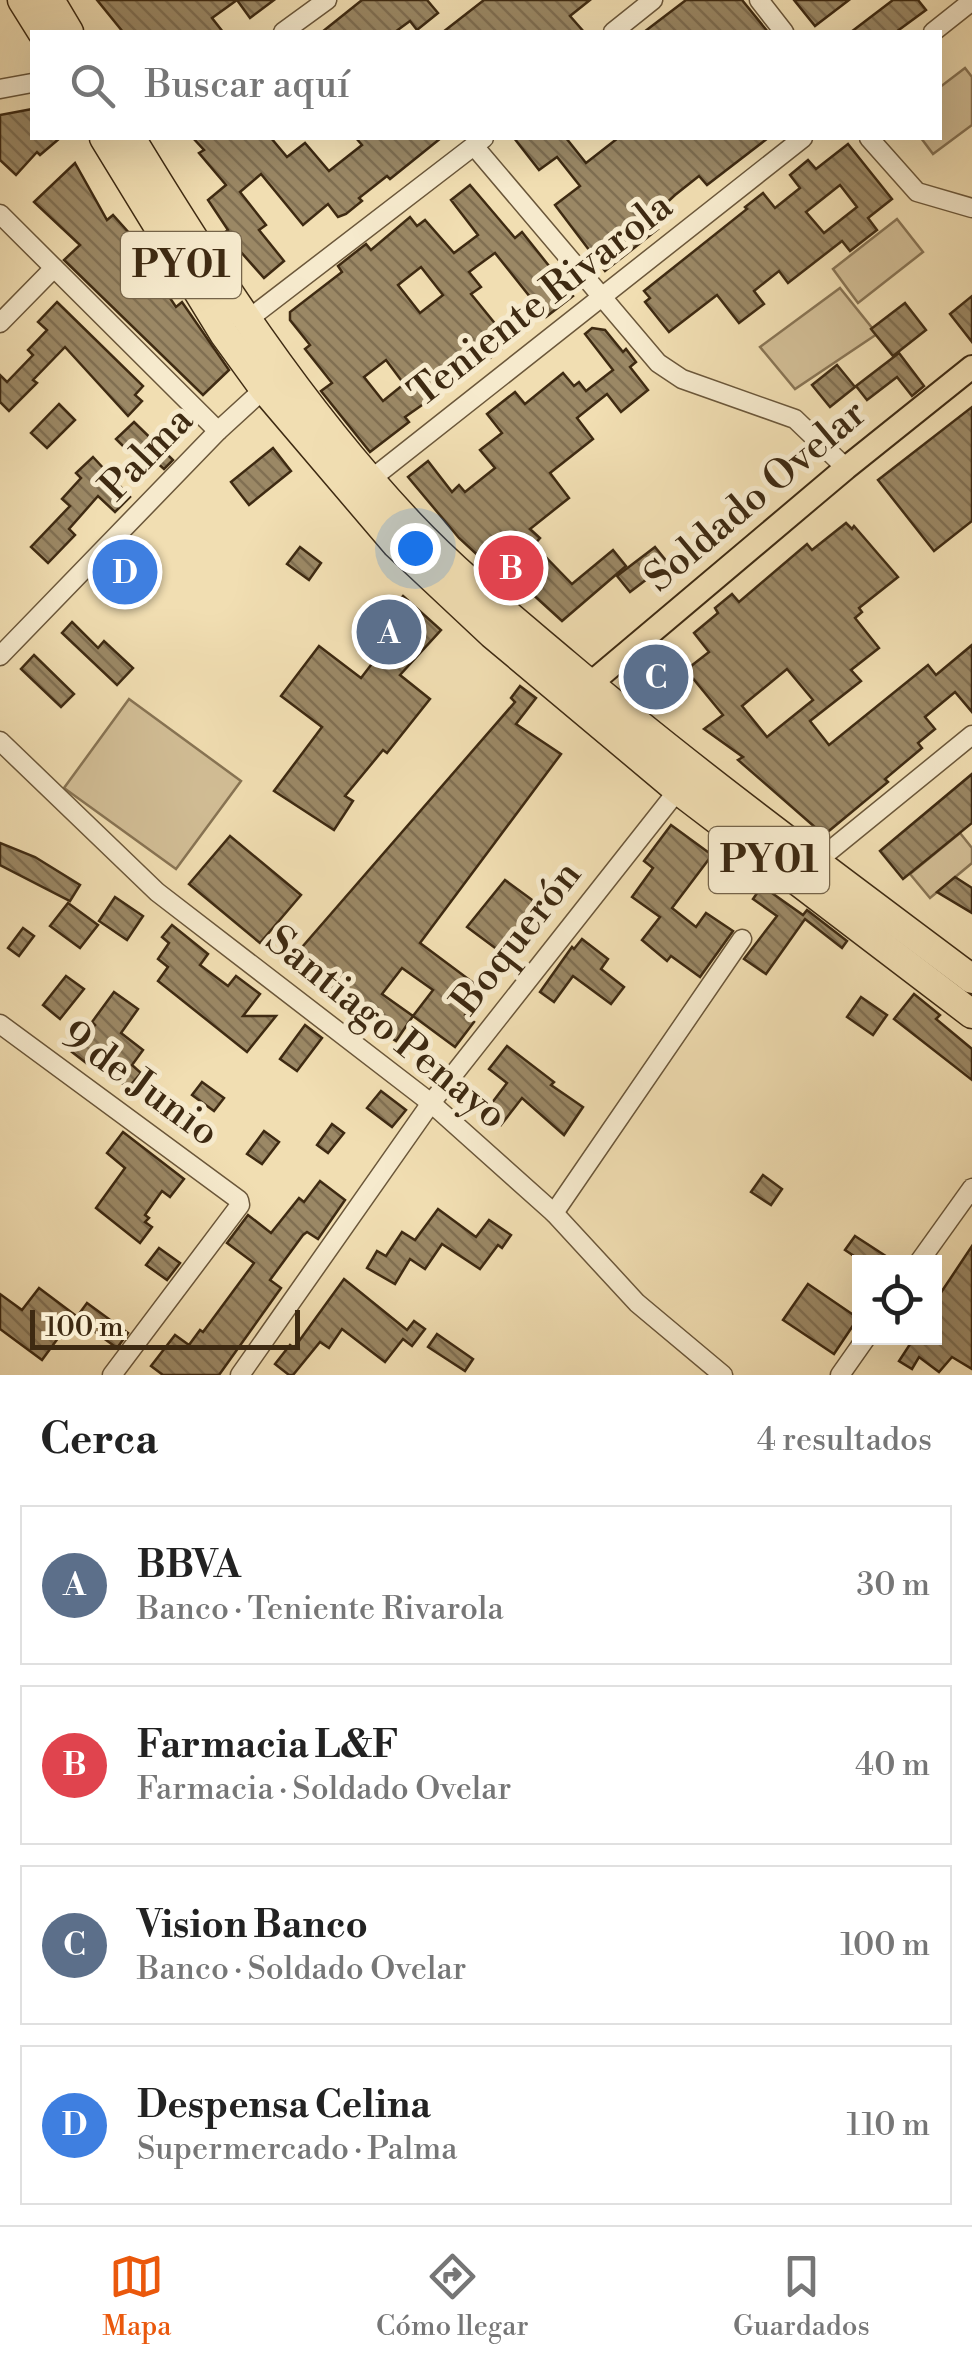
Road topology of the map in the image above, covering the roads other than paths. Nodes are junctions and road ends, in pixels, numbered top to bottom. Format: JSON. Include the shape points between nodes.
{"nodes":[{"id":1,"x":22,"y":0,"type":"edge"},
{"id":2,"x":50,"y":0,"type":"edge"},
{"id":3,"x":327,"y":0,"type":"edge"},
{"id":4,"x":652,"y":0,"type":"edge"},
{"id":5,"x":758,"y":0,"type":"edge"},
{"id":6,"x":972,"y":1,"type":"edge"},
{"id":7,"x":41,"y":30,"type":"edge"},
{"id":8,"x":68,"y":30,"type":"edge"},
{"id":9,"x":286,"y":30,"type":"edge"},
{"id":10,"x":615,"y":30,"type":"edge"},
{"id":11,"x":782,"y":30,"type":"edge"},
{"id":12,"x":936,"y":30,"type":"edge"},
{"id":13,"x":30,"y":83,"type":"edge"},
{"id":14,"x":0,"y":89,"type":"edge"},
{"id":15,"x":105,"y":140,"type":"edge"},
{"id":16,"x":137,"y":140,"type":"edge"},
{"id":17,"x":800,"y":140,"type":"edge"},
{"id":18,"x":872,"y":140,"type":"edge"},
{"id":19,"x":479,"y":142,"type":"edge"},
{"id":20,"x":972,"y":208,"type":"edge"},
{"id":21,"x":0,"y":214,"type":"edge"},
{"id":22,"x":54,"y":268,"type":"junction"},
{"id":23,"x":602,"y":297,"type":"junction"},
{"id":24,"x":246,"y":320,"type":"junction"},
{"id":25,"x":0,"y":322,"type":"edge"},
{"id":26,"x":972,"y":367,"type":"edge"},
{"id":27,"x":264,"y":390,"type":"junction"},
{"id":28,"x":218,"y":431,"type":"junction"},
{"id":29,"x":846,"y":468,"type":"junction"},
{"id":30,"x":370,"y":480,"type":"junction"},
{"id":31,"x":0,"y":656,"type":"edge"},
{"id":32,"x":580,"y":692,"type":"junction"},
{"id":33,"x":972,"y":735,"type":"edge"},
{"id":34,"x":0,"y":741,"type":"edge"},
{"id":35,"x":678,"y":790,"type":"junction"},
{"id":36,"x":816,"y":862,"type":"junction"},
{"id":37,"x":742,"y":938,"type":"dead end"},
{"id":38,"x":972,"y":979,"type":"edge"},
{"id":39,"x":972,"y":1014,"type":"edge"},
{"id":40,"x":0,"y":1024,"type":"edge"},
{"id":41,"x":431,"y":1103,"type":"junction"},
{"id":42,"x":972,"y":1188,"type":"edge"},
{"id":43,"x":554,"y":1213,"type":"junction"},
{"id":44,"x":925,"y":1255,"type":"edge"},
{"id":45,"x":861,"y":1345,"type":"edge"},
{"id":46,"x":112,"y":1375,"type":"edge"},
{"id":47,"x":240,"y":1375,"type":"edge"},
{"id":48,"x":723,"y":1375,"type":"edge"},
{"id":49,"x":840,"y":1375,"type":"edge"}],
"edges":[{"from":1,"to":7,"type":"highway"},
{"from":2,"to":8,"type":"highway"},
{"from":3,"to":9,"type":"street"},
{"from":4,"to":10,"type":"street"},
{"from":5,"to":11,"type":"street"},
{"from":6,"to":12,"type":"street"},
{"from":13,"to":14,"type":"street"},
{"from":15,"to":27,"type":"highway","number":"PY01"},
{"from":16,"to":24,"type":"highway","number":"PY01"},
{"from":17,"to":23,"type":"street","name":"Teniente Rivarola"},
{"from":18,"to":20,"type":"street","via":[[916,192]]},
{"from":19,"to":23,"type":"street"},
{"from":19,"to":24,"type":"street"},
{"from":21,"to":22,"type":"street"},
{"from":22,"to":25,"type":"street"},
{"from":22,"to":28,"type":"street"},
{"from":23,"to":29,"type":"street","via":[[658,363],[682,379],[795,419]]},
{"from":23,"to":30,"type":"street","name":"Teniente Rivarola"},
{"from":24,"to":30,"type":"highway","number":"PY01"},
{"from":26,"to":29,"type":"main road","name":"Soldado Ovelar"},
{"from":27,"to":28,"type":"street","name":"Palma"},
{"from":27,"to":32,"type":"highway","number":"PY01","via":[[439,587]]},
{"from":28,"to":31,"type":"street","name":"Palma"},
{"from":29,"to":32,"type":"main road","name":"Soldado Ovelar"},
{"from":30,"to":32,"type":"highway","number":"PY01"},
{"from":32,"to":35,"type":"highway","number":"PY01"},
{"from":32,"to":36,"type":"highway","number":"PY01"},
{"from":33,"to":36,"type":"street"},
{"from":34,"to":41,"type":"street","name":"Santiago Penayo","via":[[157,892]]},
{"from":35,"to":39,"type":"highway","number":"PY01"},
{"from":35,"to":41,"type":"street","name":"Boquerón"},
{"from":36,"to":38,"type":"highway","number":"PY01"},
{"from":37,"to":43,"type":"street"},
{"from":40,"to":46,"type":"street","name":"9 de Junio","via":[[239,1200]]},
{"from":41,"to":43,"type":"street","name":"Santiago Penayo"},
{"from":41,"to":47,"type":"street","name":"Boquerón"},
{"from":42,"to":44,"type":"street"},
{"from":43,"to":48,"type":"street","name":"Santiago Penayo","via":[[637,1303]]},
{"from":45,"to":49,"type":"street"}]}
